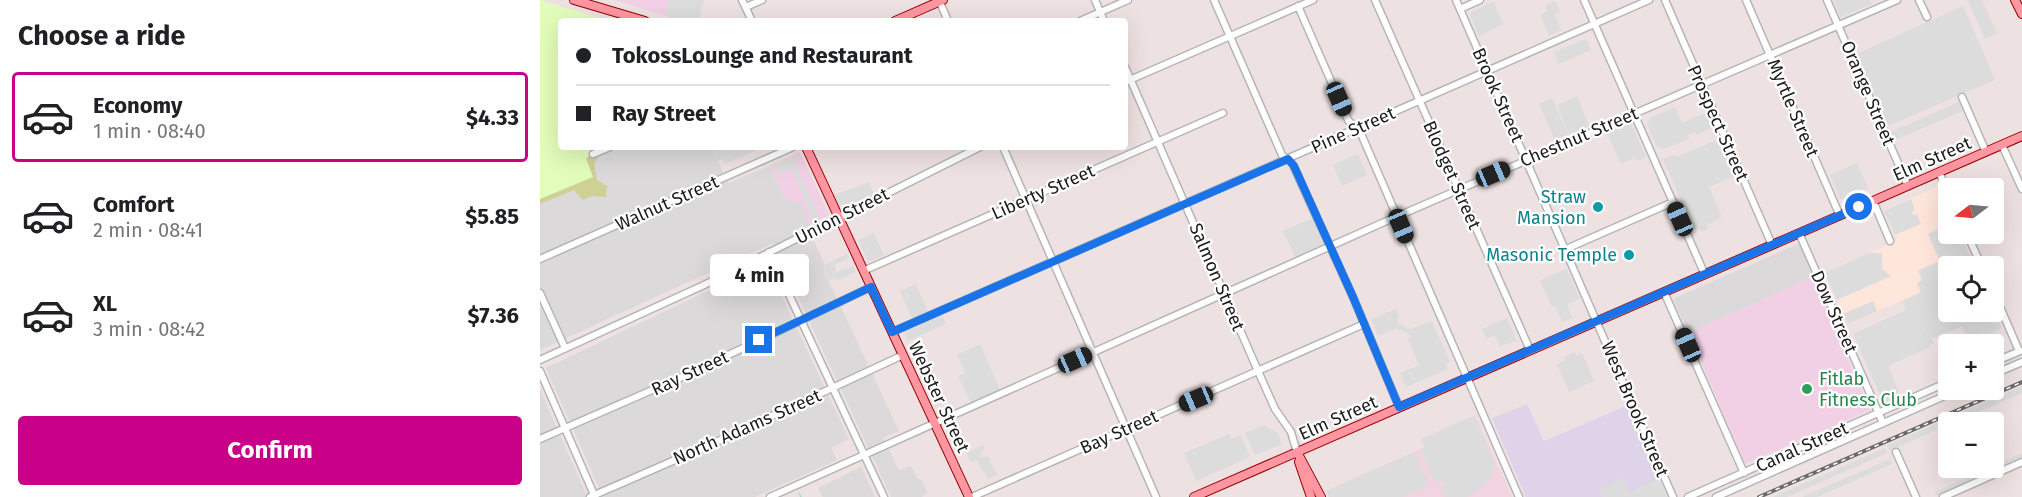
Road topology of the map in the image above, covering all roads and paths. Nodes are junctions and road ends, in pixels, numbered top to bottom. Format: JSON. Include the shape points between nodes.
{"nodes":[{"id":1,"x":742,"y":0,"type":"edge"},
{"id":2,"x":762,"y":0,"type":"edge"},
{"id":3,"x":1095,"y":0,"type":"edge"},
{"id":4,"x":1128,"y":0,"type":"edge"},
{"id":5,"x":1214,"y":0,"type":"edge"},
{"id":6,"x":1313,"y":0,"type":"edge"},
{"id":7,"x":1375,"y":0,"type":"edge"},
{"id":8,"x":1456,"y":0,"type":"edge"},
{"id":9,"x":1480,"y":0,"type":"edge"},
{"id":10,"x":1584,"y":0,"type":"edge"},
{"id":11,"x":1649,"y":0,"type":"edge"},
{"id":12,"x":1665,"y":0,"type":"edge"},
{"id":13,"x":1746,"y":0,"type":"edge"},
{"id":14,"x":1827,"y":0,"type":"edge"},
{"id":15,"x":1897,"y":0,"type":"edge"},
{"id":16,"x":1919,"y":0,"type":"edge"},
{"id":17,"x":2015,"y":0,"type":"edge"},
{"id":18,"x":579,"y":1,"type":"edge"},
{"id":19,"x":940,"y":1,"type":"edge"},
{"id":20,"x":1298,"y":6,"type":"junction"},
{"id":21,"x":746,"y":7,"type":"junction"},
{"id":22,"x":1460,"y":9,"type":"junction"},
{"id":23,"x":1100,"y":12,"type":"junction"},
{"id":24,"x":2022,"y":14,"type":"edge"},
{"id":25,"x":1927,"y":17,"type":"dead end"},
{"id":26,"x":635,"y":18,"type":"edge"},
{"id":27,"x":751,"y":18,"type":"edge"},
{"id":28,"x":902,"y":18,"type":"edge"},
{"id":29,"x":947,"y":18,"type":"edge"},
{"id":30,"x":1087,"y":18,"type":"edge"},
{"id":31,"x":1103,"y":18,"type":"edge"},
{"id":32,"x":1595,"y":24,"type":"junction"},
{"id":33,"x":1838,"y":25,"type":"junction"},
{"id":34,"x":1230,"y":36,"type":"junction"},
{"id":35,"x":1770,"y":55,"type":"junction"},
{"id":36,"x":1487,"y":71,"type":"junction"},
{"id":37,"x":1128,"y":81,"type":"edge"},
{"id":38,"x":1702,"y":84,"type":"junction"},
{"id":39,"x":1962,"y":97,"type":"dead end"},
{"id":40,"x":1419,"y":100,"type":"junction"},
{"id":41,"x":1223,"y":113,"type":"dead end"},
{"id":42,"x":1634,"y":114,"type":"junction"},
{"id":43,"x":1356,"y":128,"type":"junction"},
{"id":44,"x":2022,"y":136,"type":"edge"},
{"id":45,"x":1158,"y":141,"type":"junction"},
{"id":46,"x":2002,"y":145,"type":"junction"},
{"id":47,"x":603,"y":150,"type":"edge"},
{"id":48,"x":786,"y":150,"type":"edge"},
{"id":49,"x":807,"y":150,"type":"edge"},
{"id":50,"x":974,"y":150,"type":"edge"},
{"id":51,"x":1004,"y":150,"type":"edge"},
{"id":52,"x":1986,"y":152,"type":"junction"},
{"id":53,"x":593,"y":154,"type":"dead end"},
{"id":54,"x":1288,"y":159,"type":"junction"},
{"id":55,"x":1526,"y":160,"type":"junction"},
{"id":56,"x":1939,"y":172,"type":"junction"},
{"id":57,"x":1942,"y":178,"type":"edge"},
{"id":58,"x":1908,"y":186,"type":"junction"},
{"id":59,"x":2022,"y":189,"type":"edge"},
{"id":60,"x":1458,"y":190,"type":"junction"},
{"id":61,"x":1026,"y":200,"type":"junction"},
{"id":62,"x":1873,"y":201,"type":"junction"},
{"id":63,"x":1673,"y":202,"type":"junction"},
{"id":64,"x":1185,"y":203,"type":"junction"},
{"id":65,"x":1840,"y":216,"type":"junction"},
{"id":66,"x":1397,"y":217,"type":"junction"},
{"id":67,"x":838,"y":218,"type":"junction"},
{"id":68,"x":1799,"y":233,"type":"junction"},
{"id":69,"x":1890,"y":241,"type":"dead end"},
{"id":70,"x":1772,"y":245,"type":"junction"},
{"id":71,"x":1330,"y":246,"type":"junction"},
{"id":72,"x":1566,"y":249,"type":"junction"},
{"id":73,"x":769,"y":252,"type":"junction"},
{"id":74,"x":540,"y":259,"type":"edge"},
{"id":75,"x":1053,"y":262,"type":"junction"},
{"id":76,"x":863,"y":271,"type":"junction"},
{"id":77,"x":1705,"y":274,"type":"junction"},
{"id":78,"x":871,"y":287,"type":"junction"},
{"id":79,"x":1664,"y":292,"type":"junction"},
{"id":80,"x":540,"y":293,"type":"edge"},
{"id":81,"x":1224,"y":295,"type":"junction"},
{"id":82,"x":2004,"y":314,"type":"edge"},
{"id":83,"x":802,"y":320,"type":"junction"},
{"id":84,"x":1598,"y":321,"type":"junction"},
{"id":85,"x":1365,"y":324,"type":"junction"},
{"id":86,"x":892,"y":332,"type":"junction"},
{"id":87,"x":565,"y":348,"type":"junction"},
{"id":88,"x":1530,"y":350,"type":"junction"},
{"id":89,"x":2021,"y":350,"type":"edge"},
{"id":90,"x":1092,"y":352,"type":"junction"},
{"id":91,"x":903,"y":355,"type":"junction"},
{"id":92,"x":2004,"y":358,"type":"edge"},
{"id":93,"x":540,"y":360,"type":"edge"},
{"id":94,"x":2022,"y":362,"type":"edge"},
{"id":95,"x":2004,"y":370,"type":"edge"},
{"id":96,"x":540,"y":371,"type":"edge"},
{"id":97,"x":1257,"y":371,"type":"junction"},
{"id":98,"x":1467,"y":378,"type":"junction"},
{"id":99,"x":1938,"y":386,"type":"edge"},
{"id":100,"x":833,"y":388,"type":"junction"},
{"id":101,"x":1938,"y":399,"type":"edge"},
{"id":102,"x":1399,"y":407,"type":"junction"},
{"id":103,"x":1878,"y":412,"type":"junction"},
{"id":104,"x":934,"y":422,"type":"junction"},
{"id":105,"x":1883,"y":423,"type":"junction"},
{"id":106,"x":565,"y":428,"type":"junction"},
{"id":107,"x":1126,"y":429,"type":"junction"},
{"id":108,"x":540,"y":439,"type":"edge"},
{"id":109,"x":1297,"y":452,"type":"junction"},
{"id":110,"x":1896,"y":452,"type":"dead end"},
{"id":111,"x":864,"y":455,"type":"junction"},
{"id":112,"x":2022,"y":462,"type":"edge"},
{"id":113,"x":1744,"y":473,"type":"junction"},
{"id":114,"x":593,"y":496,"type":"edge"},
{"id":115,"x":770,"y":497,"type":"edge"},
{"id":116,"x":884,"y":497,"type":"edge"},
{"id":117,"x":970,"y":497,"type":"edge"},
{"id":118,"x":1156,"y":497,"type":"edge"},
{"id":119,"x":1194,"y":497,"type":"edge"},
{"id":120,"x":1311,"y":497,"type":"edge"},
{"id":121,"x":1321,"y":497,"type":"edge"},
{"id":122,"x":1519,"y":497,"type":"edge"},
{"id":123,"x":1673,"y":497,"type":"edge"},
{"id":124,"x":1688,"y":497,"type":"edge"},
{"id":125,"x":1716,"y":497,"type":"edge"},
{"id":126,"x":1916,"y":497,"type":"edge"},
{"id":127,"x":1943,"y":497,"type":"edge"}],
"edges":[{"from":1,"to":21,"type":"street"},
{"from":2,"to":21,"type":"street"},
{"from":3,"to":23,"type":"street"},
{"from":4,"to":23,"type":"street"},
{"from":5,"to":34,"type":"street"},
{"from":6,"to":20,"type":"street"},
{"from":7,"to":40,"type":"street","name":"Blodget Street"},
{"from":8,"to":22,"type":"street","name":"Brook Street"},
{"from":9,"to":22,"type":"street"},
{"from":10,"to":32,"type":"street"},
{"from":11,"to":32,"type":"street","name":"Pine Street"},
{"from":12,"to":38,"type":"street","name":"Prospect Street"},
{"from":13,"to":35,"type":"street","name":"Myrtle Street"},
{"from":14,"to":33,"type":"street","name":"Orange Street"},
{"from":15,"to":33,"type":"street","name":"Chestnut Street"},
{"from":16,"to":25,"type":"street"},
{"from":17,"to":24,"type":"main road"},
{"from":18,"to":26,"type":"main road"},
{"from":19,"to":28,"type":"main road"},
{"from":19,"to":29,"type":"street"},
{"from":20,"to":34,"type":"street"},
{"from":20,"to":43,"type":"street","via":[[1348,120]]},
{"from":21,"to":27,"type":"street"},
{"from":22,"to":36,"type":"street","name":"Brook Street"},
{"from":23,"to":30,"type":"street"},
{"from":23,"to":31,"type":"street"},
{"from":32,"to":36,"type":"street","name":"Pine Street"},
{"from":32,"to":42,"type":"street"},
{"from":33,"to":35,"type":"street","name":"Chestnut Street"},
{"from":33,"to":58,"type":"street","name":"Orange Street"},
{"from":34,"to":37,"type":"street"},
{"from":34,"to":54,"type":"street","via":[[1282,155]]},
{"from":35,"to":38,"type":"street","name":"Chestnut Street"},
{"from":35,"to":65,"type":"street","name":"Myrtle Street"},
{"from":36,"to":40,"type":"street","name":"Pine Street"},
{"from":36,"to":55,"type":"street","name":"Brook Street"},
{"from":37,"to":45,"type":"street","name":"Salmon Street"},
{"from":38,"to":42,"type":"street","name":"Chestnut Street"},
{"from":38,"to":70,"type":"street","name":"Prospect Street"},
{"from":39,"to":52,"type":"street"},
{"from":40,"to":43,"type":"street","name":"Pine Street"},
{"from":40,"to":60,"type":"street","name":"Blodget Street"},
{"from":41,"to":45,"type":"street","name":"Liberty Street"},
{"from":42,"to":55,"type":"street","name":"Chestnut Street"},
{"from":42,"to":63,"type":"street"},
{"from":43,"to":54,"type":"street","name":"Pine Street"},
{"from":43,"to":66,"type":"street"},
{"from":44,"to":46,"type":"main road","name":"Elm Street"},
{"from":45,"to":61,"type":"street","name":"Liberty Street"},
{"from":45,"to":64,"type":"street","name":"Salmon Street"},
{"from":46,"to":52,"type":"main road","name":"Elm Street"},
{"from":46,"to":59,"type":"street"},
{"from":47,"to":53,"type":"street"},
{"from":48,"to":74,"type":"street","name":"Walnut Street"},
{"from":49,"to":67,"type":"main road","name":"Webster Street"},
{"from":50,"to":67,"type":"street","name":"Union Street"},
{"from":51,"to":61,"type":"street"},
{"from":52,"to":56,"type":"main road","name":"Elm Street"},
{"from":54,"to":64,"type":"street","name":"Pine Street"},
{"from":54,"to":71,"type":"street"},
{"from":55,"to":60,"type":"street","name":"Chestnut Street"},
{"from":55,"to":72,"type":"street","name":"Brook Street"},
{"from":56,"to":57,"type":"street"},
{"from":56,"to":58,"type":"main road","name":"Elm Street"},
{"from":58,"to":62,"type":"main road","name":"Elm Street"},
{"from":60,"to":66,"type":"street","name":"Chestnut Street"},
{"from":60,"to":88,"type":"street","name":"Blodget Street"},
{"from":61,"to":75,"type":"street"},
{"from":61,"to":76,"type":"street","name":"Liberty Street"},
{"from":62,"to":65,"type":"main road","name":"Elm Street"},
{"from":62,"to":69,"type":"street"},
{"from":63,"to":72,"type":"street"},
{"from":63,"to":77,"type":"street"},
{"from":64,"to":75,"type":"street","name":"Pine Street"},
{"from":64,"to":81,"type":"street","name":"Salmon Street"},
{"from":65,"to":68,"type":"main road","name":"Elm Street"},
{"from":66,"to":71,"type":"street","name":"Chestnut Street"},
{"from":66,"to":98,"type":"street"},
{"from":67,"to":73,"type":"street","name":"Union Street"},
{"from":67,"to":76,"type":"main road","name":"Webster Street"},
{"from":68,"to":70,"type":"main road","name":"Elm Street"},
{"from":68,"to":103,"type":"street","name":"Dow Street"},
{"from":70,"to":77,"type":"main road","name":"Elm Street"},
{"from":71,"to":81,"type":"street","name":"Chestnut Street"},
{"from":71,"to":85,"type":"street"},
{"from":72,"to":84,"type":"street","name":"Brook Street"},
{"from":73,"to":83,"type":"street"},
{"from":73,"to":87,"type":"street","name":"Union Street"},
{"from":75,"to":86,"type":"street","name":"Pine Street"},
{"from":75,"to":90,"type":"street"},
{"from":76,"to":78,"type":"main road","name":"Webster Street"},
{"from":77,"to":79,"type":"main road","name":"Elm Street"},
{"from":78,"to":83,"type":"street","name":"Ray Street"},
{"from":78,"to":86,"type":"main road","name":"Webster Street"},
{"from":79,"to":84,"type":"main road","name":"Elm Street"},
{"from":79,"to":113,"type":"street"},
{"from":80,"to":87,"type":"street"},
{"from":81,"to":90,"type":"street","name":"Chestnut Street"},
{"from":81,"to":97,"type":"street","name":"Salmon Street"},
{"from":82,"to":89,"type":"street"},
{"from":83,"to":100,"type":"street"},
{"from":83,"to":106,"type":"street","name":"Ray Street"},
{"from":84,"to":88,"type":"main road","name":"Elm Street"},
{"from":84,"to":123,"type":"street","name":"West Brook Street"},
{"from":85,"to":97,"type":"street","name":"Bay Street"},
{"from":85,"to":102,"type":"street"},
{"from":86,"to":91,"type":"main road","name":"Webster Street"},
{"from":87,"to":93,"type":"street","name":"Union Street"},
{"from":88,"to":98,"type":"main road","name":"Elm Street"},
{"from":89,"to":92,"type":"street"},
{"from":90,"to":104,"type":"street","name":"Chestnut Street"},
{"from":90,"to":107,"type":"street"},
{"from":91,"to":100,"type":"street","name":"North Adams Street"},
{"from":91,"to":104,"type":"main road","name":"Webster Street"},
{"from":94,"to":95,"type":"street"},
{"from":96,"to":106,"type":"street"},
{"from":97,"to":107,"type":"street","name":"Bay Street"},
{"from":97,"to":109,"type":"street","name":"Salmon Street","via":[[1291,432]]},
{"from":98,"to":102,"type":"main road","name":"Elm Street"},
{"from":98,"to":122,"type":"street"},
{"from":99,"to":103,"type":"street","name":"Canal Street"},
{"from":100,"to":111,"type":"street"},
{"from":100,"to":114,"type":"street","name":"North Adams Street"},
{"from":101,"to":105,"type":"street","name":"Canal Street"},
{"from":102,"to":109,"type":"main road","name":"Elm Street"},
{"from":103,"to":105,"type":"street","name":"Dow Street"},
{"from":103,"to":113,"type":"street","name":"Canal Street"},
{"from":104,"to":111,"type":"street","name":"Chestnut Street"},
{"from":104,"to":117,"type":"main road","name":"Webster Street"},
{"from":105,"to":125,"type":"street","name":"Canal Street"},
{"from":106,"to":108,"type":"street","name":"Ray Street"},
{"from":106,"to":114,"type":"street"},
{"from":107,"to":117,"type":"street","name":"Bay Street"},
{"from":107,"to":118,"type":"street"},
{"from":109,"to":119,"type":"main road","name":"Elm Street"},
{"from":109,"to":120,"type":"main road"},
{"from":109,"to":121,"type":"main road"},
{"from":110,"to":126,"type":"street"},
{"from":111,"to":115,"type":"street","name":"Chestnut Street"},
{"from":111,"to":116,"type":"street"},
{"from":112,"to":127,"type":"street"},
{"from":113,"to":124,"type":"street","name":"Canal Street"}]}
